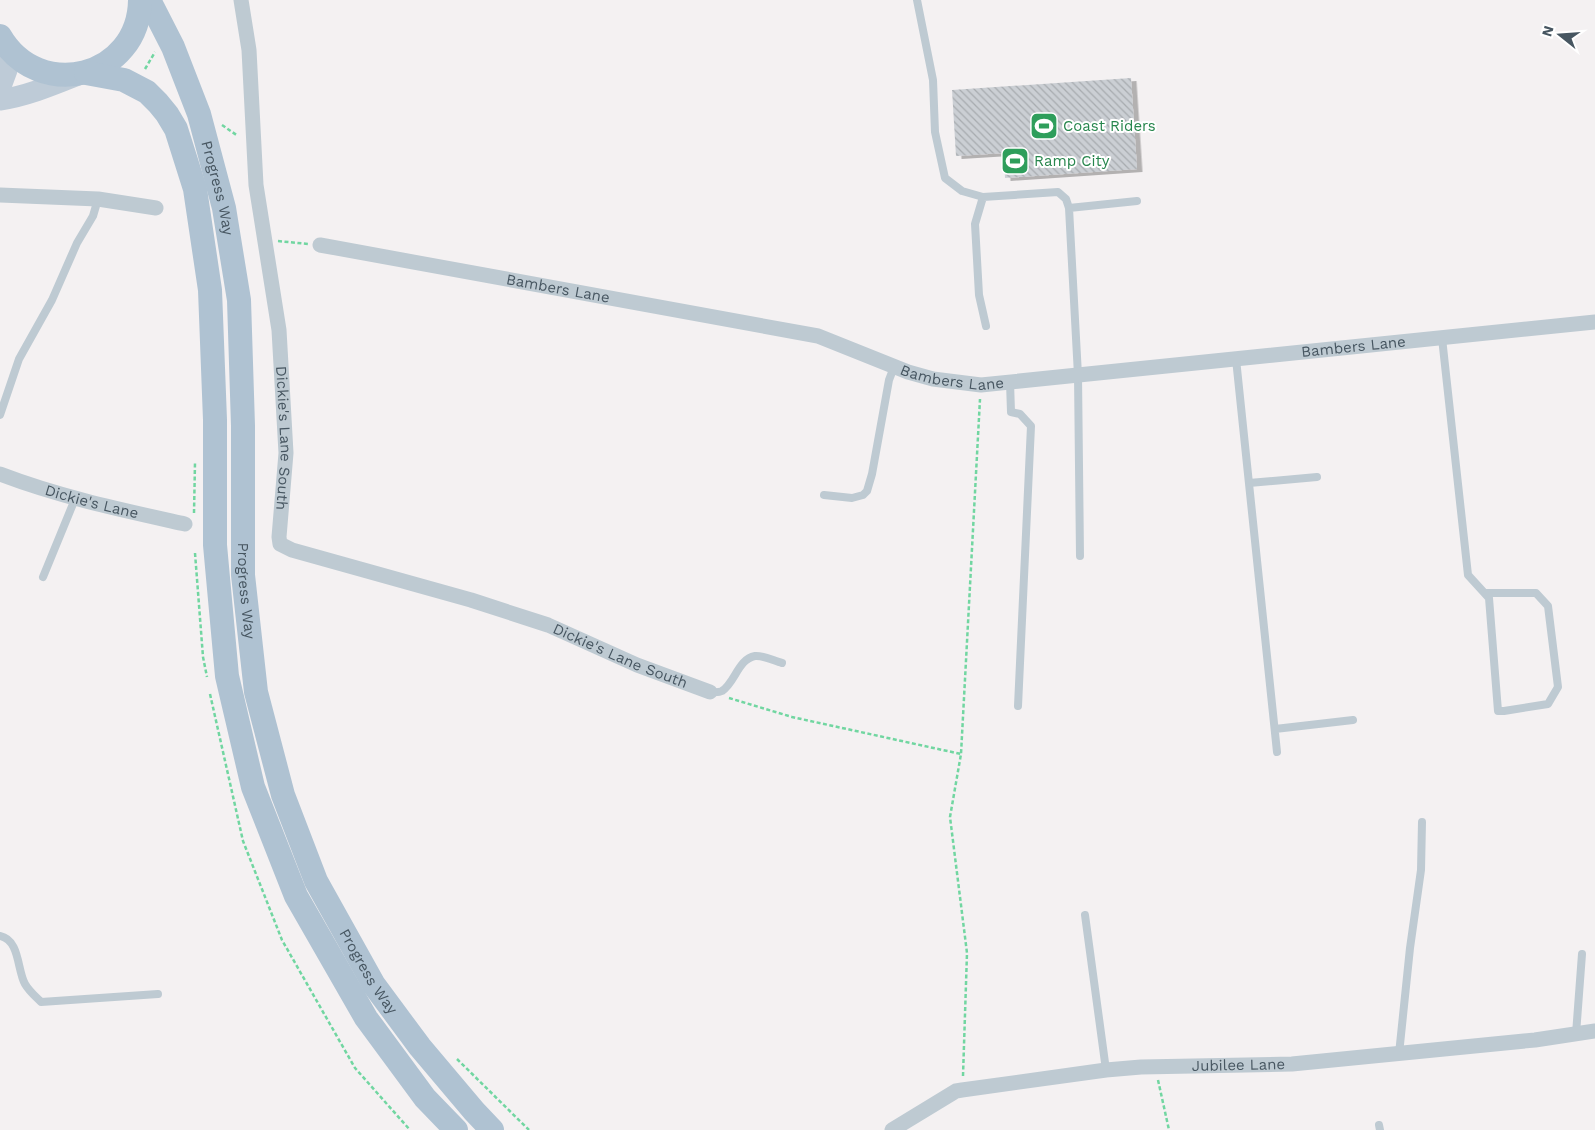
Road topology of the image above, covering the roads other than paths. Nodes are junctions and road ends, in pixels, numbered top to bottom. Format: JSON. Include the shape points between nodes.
{"nodes":[{"id":1,"x":140,"y":0,"type":"edge"},
{"id":2,"x":149,"y":0,"type":"edge"},
{"id":3,"x":241,"y":0,"type":"edge"},
{"id":4,"x":917,"y":0,"type":"edge"},
{"id":5,"x":3,"y":40,"type":"edge"},
{"id":6,"x":82,"y":74,"type":"junction"},
{"id":7,"x":0,"y":89,"type":"edge"},
{"id":8,"x":0,"y":100,"type":"edge"},
{"id":9,"x":0,"y":195,"type":"edge"},
{"id":10,"x":983,"y":197,"type":"junction"},
{"id":11,"x":98,"y":199,"type":"junction"},
{"id":12,"x":1137,"y":201,"type":"dead end"},
{"id":13,"x":156,"y":208,"type":"dead end"},
{"id":14,"x":1069,"y":208,"type":"junction"},
{"id":15,"x":320,"y":245,"type":"road end"},
{"id":16,"x":1595,"y":322,"type":"edge"},
{"id":17,"x":986,"y":326,"type":"dead end"},
{"id":18,"x":1442,"y":338,"type":"junction"},
{"id":19,"x":1236,"y":359,"type":"junction"},
{"id":20,"x":894,"y":366,"type":"junction"},
{"id":21,"x":1078,"y":375,"type":"junction"},
{"id":22,"x":1010,"y":382,"type":"junction"},
{"id":23,"x":0,"y":415,"type":"edge"},
{"id":24,"x":0,"y":474,"type":"edge"},
{"id":25,"x":1317,"y":477,"type":"dead end"},
{"id":26,"x":1249,"y":483,"type":"junction"},
{"id":27,"x":824,"y":495,"type":"dead end"},
{"id":28,"x":75,"y":499,"type":"junction"},
{"id":29,"x":185,"y":524,"type":"dead end"},
{"id":30,"x":1080,"y":556,"type":"dead end"},
{"id":31,"x":42,"y":576,"type":"dead end"},
{"id":32,"x":1485,"y":593,"type":"junction"},
{"id":33,"x":782,"y":663,"type":"dead end"},
{"id":34,"x":710,"y":692,"type":"joint"},
{"id":35,"x":1018,"y":706,"type":"dead end"},
{"id":36,"x":1353,"y":720,"type":"dead end"},
{"id":37,"x":1275,"y":729,"type":"junction"},
{"id":38,"x":1277,"y":752,"type":"dead end"},
{"id":39,"x":1422,"y":822,"type":"dead end"},
{"id":40,"x":1085,"y":915,"type":"dead end"},
{"id":41,"x":0,"y":936,"type":"edge"},
{"id":42,"x":1582,"y":954,"type":"dead end"},
{"id":43,"x":158,"y":994,"type":"dead end"},
{"id":44,"x":1595,"y":1031,"type":"edge"},
{"id":45,"x":1576,"y":1034,"type":"junction"},
{"id":46,"x":1399,"y":1054,"type":"junction"},
{"id":47,"x":1106,"y":1070,"type":"junction"},
{"id":48,"x":456,"y":1130,"type":"edge"},
{"id":49,"x":492,"y":1130,"type":"edge"},
{"id":50,"x":892,"y":1130,"type":"edge"}],
"edges":[{"from":1,"to":6,"type":"main road","via":[[137,23],[128,43],[101,67]]},
{"from":2,"to":49,"type":"main road","name":"Progress Way","via":[[166,32],[199,114],[224,208],[239,300],[244,426],[243,575],[256,692],[283,795],[316,881],[374,985],[420,1047]]},
{"from":3,"to":34,"type":"street","name":"Dickie's Lane South","via":[[249,50],[256,185],[279,330],[286,453],[280,544],[548,626]]},
{"from":4,"to":10,"type":"lane","via":[[933,80],[935,132],[945,178],[962,191]]},
{"from":5,"to":6,"type":"main road","name":"Progress Way","via":[[18,58],[34,69],[52,74]]},
{"from":5,"to":7,"type":"street","via":[[7,70]]},
{"from":6,"to":8,"type":"street"},
{"from":6,"to":48,"type":"main road","name":"Progress Way","via":[[124,80],[147,92],[158,103],[176,128],[195,189],[210,290],[215,545],[226,666],[253,787],[296,896],[366,1018],[425,1098]]},
{"from":9,"to":11,"type":"street"},
{"from":10,"to":14,"type":"lane","via":[[1058,192],[1066,199]]},
{"from":10,"to":17,"type":"lane","via":[[975,224],[979,295]]},
{"from":11,"to":13,"type":"street"},
{"from":11,"to":23,"type":"lane","via":[[52,300],[19,359]]},
{"from":12,"to":14,"type":"lane"},
{"from":14,"to":21,"type":"lane"},
{"from":15,"to":20,"type":"street","name":"Bambers Lane","via":[[818,336]]},
{"from":16,"to":18,"type":"street","name":"Bambers Lane"},
{"from":18,"to":19,"type":"street","name":"Bambers Lane"},
{"from":18,"to":32,"type":"lane","via":[[1468,575]]},
{"from":19,"to":21,"type":"street","name":"Bambers Lane"},
{"from":19,"to":26,"type":"lane"},
{"from":20,"to":22,"type":"street","name":"Bambers Lane","via":[[933,379],[981,385]]},
{"from":20,"to":27,"type":"lane","via":[[867,491],[852,498]]},
{"from":21,"to":22,"type":"street","name":"Bambers Lane"},
{"from":21,"to":30,"type":"lane"},
{"from":22,"to":35,"type":"lane","via":[[1011,412],[1020,414],[1031,426]]},
{"from":24,"to":28,"type":"street","name":"Dickie's Lane"},
{"from":25,"to":26,"type":"lane"},
{"from":26,"to":37,"type":"lane"},
{"from":28,"to":29,"type":"street","name":"Dickie's Lane"},
{"from":28,"to":31,"type":"lane"},
{"from":32,"to":32,"type":"lane","via":[[1490,598],[1498,710],[1548,704],[1558,687],[1548,606],[1536,593]]},
{"from":33,"to":34,"type":"lane","via":[[752,657],[738,669],[724,690]]},
{"from":36,"to":37,"type":"lane"},
{"from":37,"to":38,"type":"lane"},
{"from":39,"to":46,"type":"lane","via":[[1421,870]]},
{"from":40,"to":47,"type":"lane"},
{"from":41,"to":43,"type":"lane","via":[[13,945],[24,982],[42,1002]]},
{"from":42,"to":45,"type":"lane"},
{"from":44,"to":45,"type":"street","name":"Jubilee Lane"},
{"from":45,"to":46,"type":"street","name":"Jubilee Lane"},
{"from":46,"to":47,"type":"street","name":"Jubilee Lane","via":[[1292,1064]]},
{"from":47,"to":50,"type":"street","name":"Jubilee Lane","via":[[956,1090]]}]}
